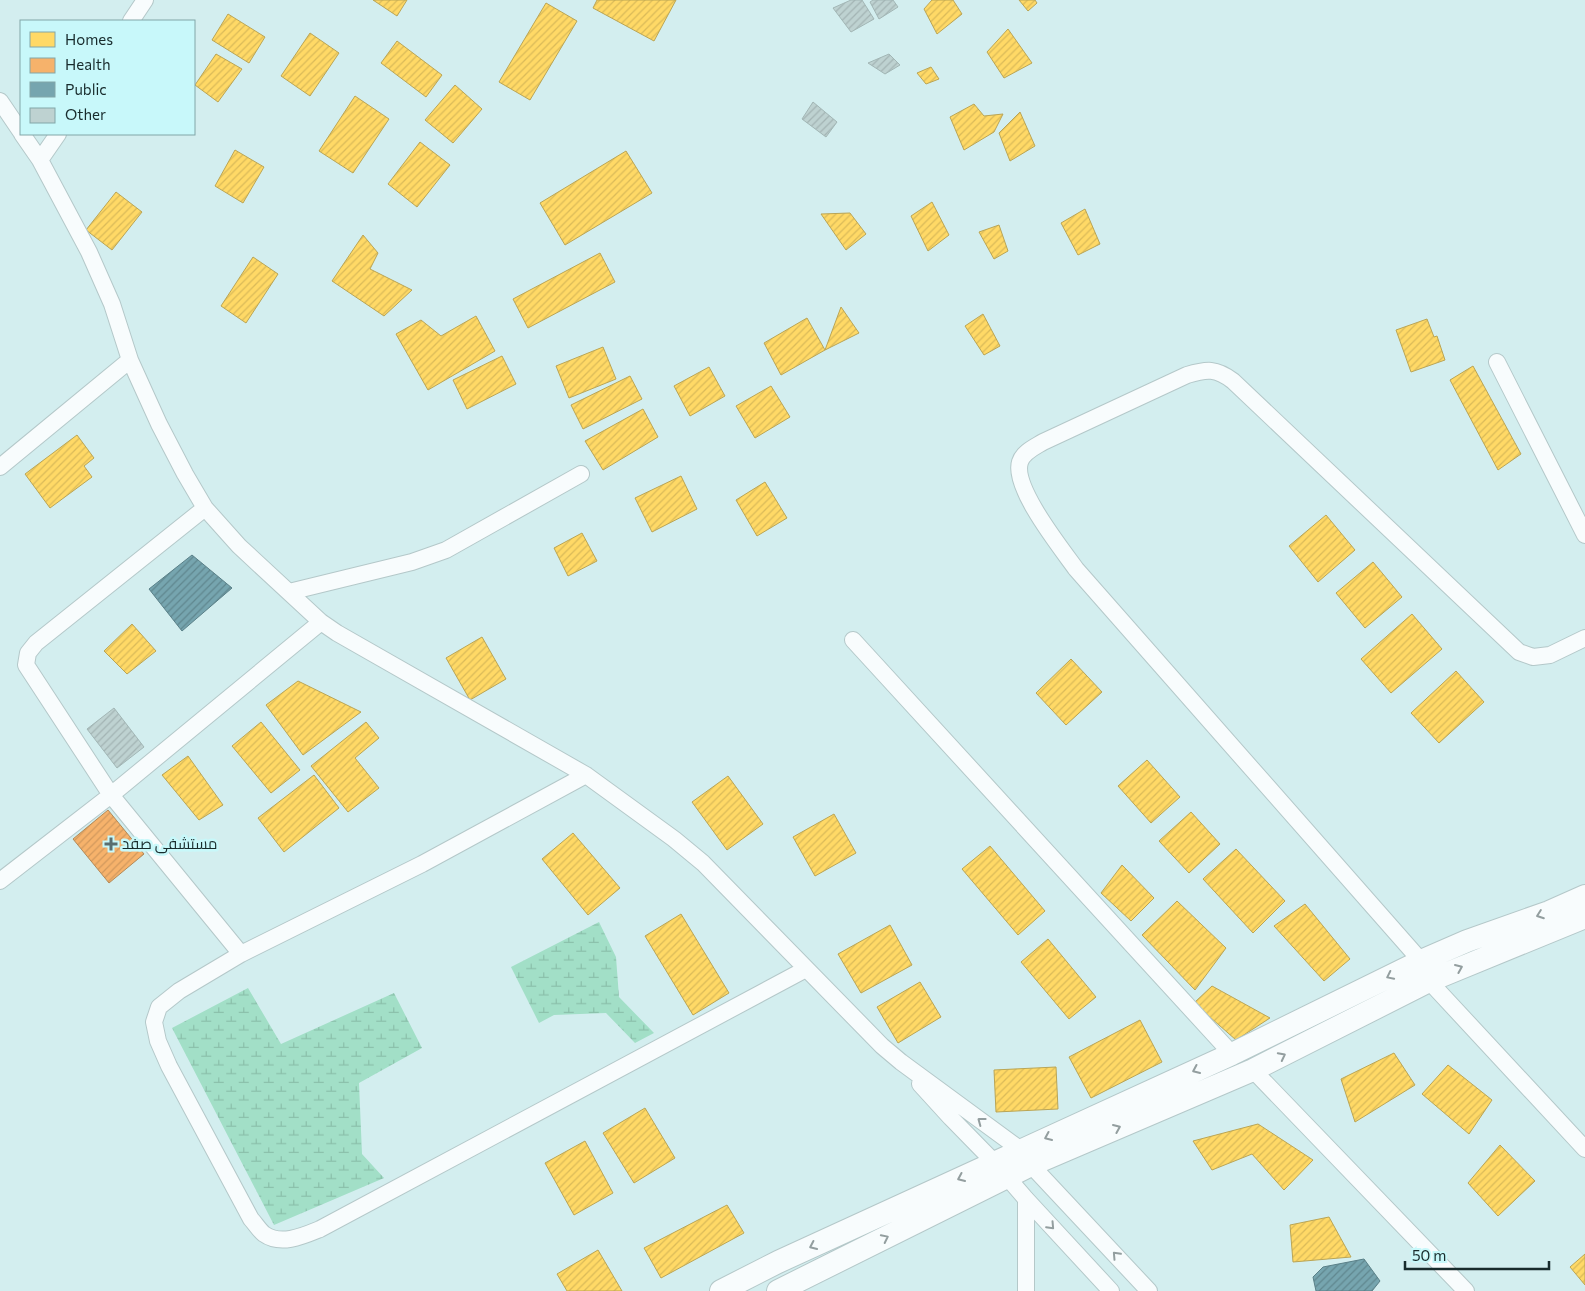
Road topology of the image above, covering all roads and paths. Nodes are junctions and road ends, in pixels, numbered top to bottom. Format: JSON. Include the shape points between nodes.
{"nodes":[{"id":1,"x":145,"y":0,"type":"edge"},
{"id":2,"x":132,"y":20,"type":"edge"},
{"id":3,"x":1,"y":106,"type":"edge"},
{"id":4,"x":20,"y":130,"type":"edge"},
{"id":5,"x":23,"y":135,"type":"edge"},
{"id":6,"x":57,"y":135,"type":"edge"},
{"id":7,"x":40,"y":160,"type":"junction"},
{"id":8,"x":130,"y":360,"type":"junction"},
{"id":9,"x":1497,"y":362,"type":"dead end"},
{"id":10,"x":0,"y":467,"type":"edge"},
{"id":11,"x":582,"y":474,"type":"dead end"},
{"id":12,"x":205,"y":508,"type":"junction"},
{"id":13,"x":1585,"y":535,"type":"edge"},
{"id":14,"x":289,"y":592,"type":"junction"},
{"id":15,"x":321,"y":622,"type":"junction"},
{"id":16,"x":1585,"y":638,"type":"edge"},
{"id":17,"x":853,"y":640,"type":"dead end"},
{"id":18,"x":586,"y":775,"type":"junction"},
{"id":19,"x":111,"y":795,"type":"junction"},
{"id":20,"x":0,"y":882,"type":"edge"},
{"id":21,"x":1585,"y":896,"type":"edge"},
{"id":22,"x":1585,"y":917,"type":"edge"},
{"id":23,"x":241,"y":954,"type":"junction"},
{"id":24,"x":806,"y":969,"type":"junction"},
{"id":25,"x":1425,"y":971,"type":"junction"},
{"id":26,"x":1232,"y":1054,"type":"junction"},
{"id":27,"x":900,"y":1062,"type":"junction"},
{"id":28,"x":1253,"y":1070,"type":"junction"},
{"id":29,"x":1585,"y":1149,"type":"edge"},
{"id":30,"x":1026,"y":1157,"type":"junction"},
{"id":31,"x":1001,"y":1170,"type":"junction"},
{"id":32,"x":1026,"y":1199,"type":"junction"},
{"id":33,"x":778,"y":1262,"type":"junction"},
{"id":34,"x":792,"y":1288,"type":"edge"},
{"id":35,"x":721,"y":1291,"type":"edge"},
{"id":36,"x":1026,"y":1291,"type":"edge"},
{"id":37,"x":1111,"y":1291,"type":"edge"},
{"id":38,"x":1149,"y":1291,"type":"edge"},
{"id":39,"x":1466,"y":1291,"type":"edge"}],
"edges":[{"from":1,"to":2,"type":"street"},
{"from":3,"to":4,"type":"street"},
{"from":5,"to":7,"type":"street"},
{"from":6,"to":7,"type":"street"},
{"from":7,"to":8,"type":"street","via":[[90,252],[112,304]]},
{"from":8,"to":10,"type":"street"},
{"from":8,"to":12,"type":"street","via":[[159,424]]},
{"from":9,"to":13,"type":"street"},
{"from":11,"to":14,"type":"street","via":[[446,550],[412,562]]},
{"from":12,"to":14,"type":"street"},
{"from":12,"to":19,"type":"street","via":[[36,643],[28,653],[26,665]]},
{"from":14,"to":15,"type":"street"},
{"from":15,"to":18,"type":"street"},
{"from":15,"to":19,"type":"street"},
{"from":16,"to":25,"type":"street","via":[[1550,655],[1533,658],[1519,652],[1221,372],[1204,370],[1187,375],[1043,442],[1028,451],[1020,461],[1019,478],[1026,494],[1076,569]]},
{"from":17,"to":26,"type":"street"},
{"from":18,"to":23,"type":"street","via":[[422,864]]},
{"from":18,"to":24,"type":"street","via":[[674,838],[703,863]]},
{"from":19,"to":20,"type":"street"},
{"from":19,"to":23,"type":"street"},
{"from":21,"to":25,"type":"main road","one_way":true,"via":[[1467,941]]},
{"from":25,"to":22,"type":"main road","one_way":true},
{"from":23,"to":24,"type":"street","via":[[179,990],[159,1007],[154,1022],[169,1066],[251,1218],[263,1234],[279,1240],[320,1229]]},
{"from":24,"to":27,"type":"street"},
{"from":25,"to":26,"type":"main road","one_way":true},
{"from":28,"to":25,"type":"main road","one_way":true},
{"from":25,"to":29,"type":"street"},
{"from":26,"to":30,"type":"main road","one_way":true},
{"from":30,"to":27,"type":"street","one_way":true},
{"from":27,"to":31,"type":"street"},
{"from":30,"to":28,"type":"main road","one_way":true},
{"from":28,"to":39,"type":"street"},
{"from":30,"to":31,"type":"main road"},
{"from":38,"to":30,"type":"street","one_way":true},
{"from":31,"to":32,"type":"street"},
{"from":31,"to":33,"type":"main road","one_way":true},
{"from":34,"to":31,"type":"main road","one_way":true},
{"from":32,"to":36,"type":"street"},
{"from":32,"to":37,"type":"street","one_way":true},
{"from":33,"to":34,"type":"street"},
{"from":33,"to":35,"type":"main road"}]}
